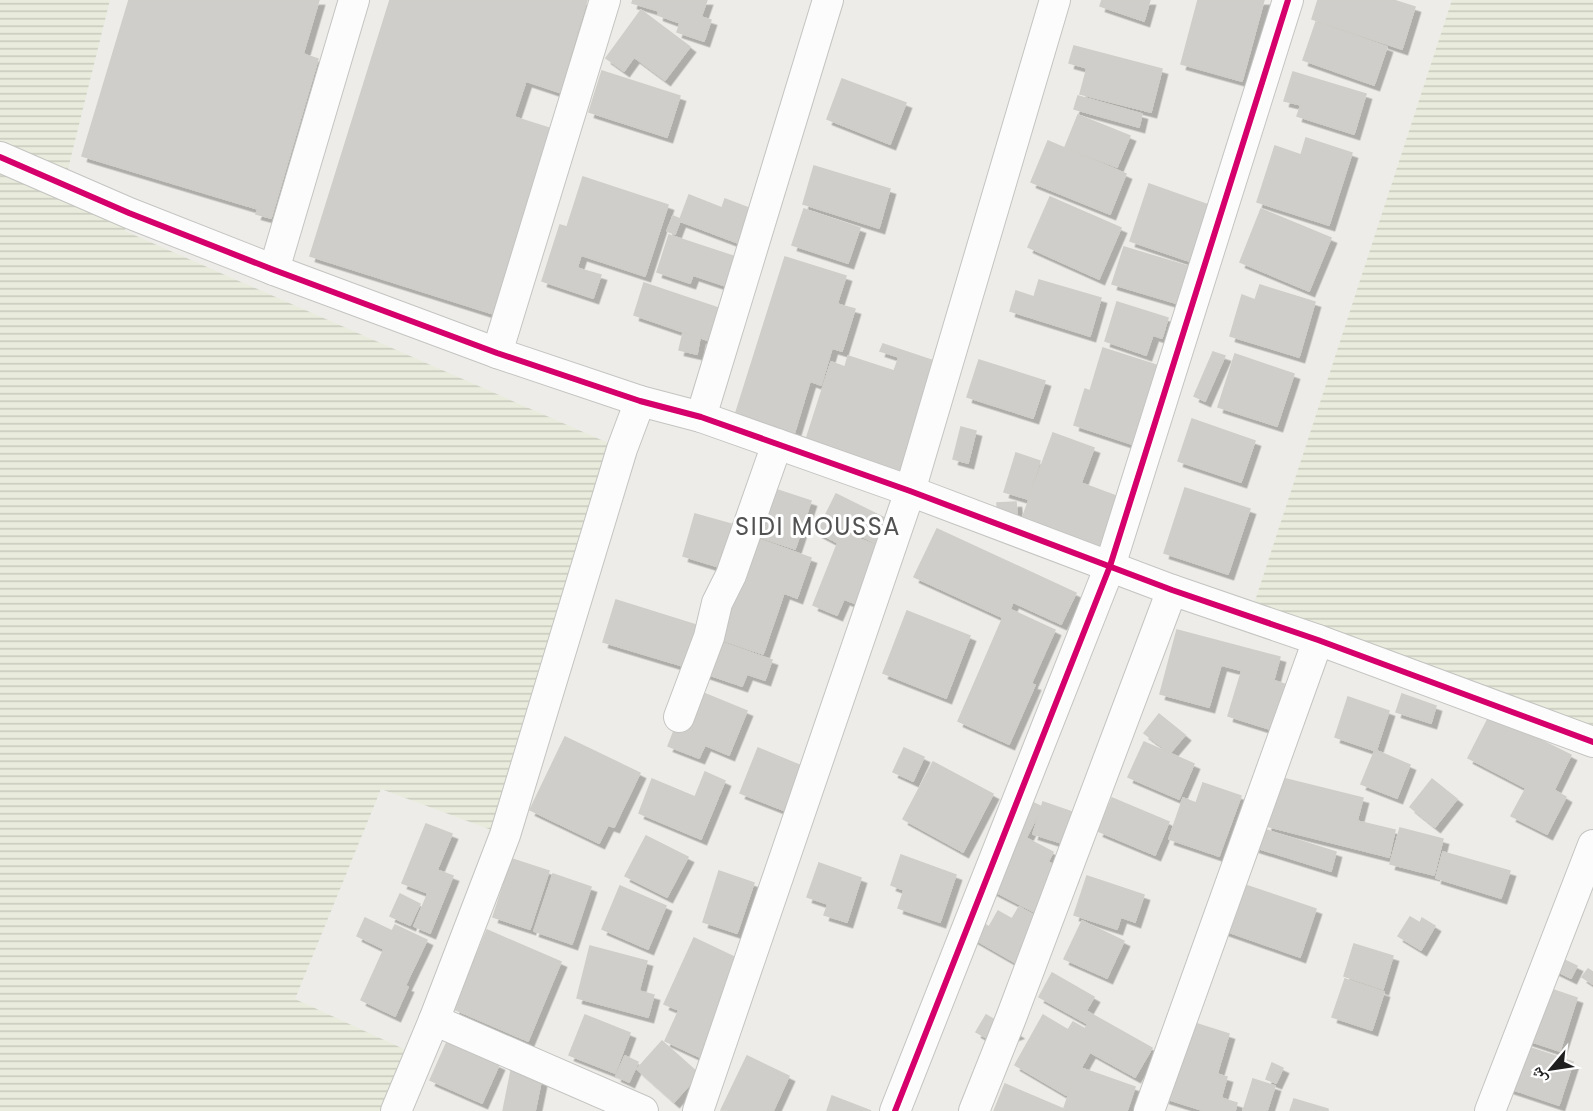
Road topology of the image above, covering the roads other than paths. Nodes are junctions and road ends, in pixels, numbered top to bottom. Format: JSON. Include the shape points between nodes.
{"nodes":[{"id":1,"x":354,"y":0,"type":"edge"},
{"id":2,"x":605,"y":0,"type":"edge"},
{"id":3,"x":828,"y":0,"type":"edge"},
{"id":4,"x":1055,"y":0,"type":"edge"},
{"id":5,"x":1288,"y":0,"type":"edge"},
{"id":6,"x":0,"y":157,"type":"edge"},
{"id":7,"x":274,"y":270,"type":"junction"},
{"id":8,"x":497,"y":353,"type":"junction"},
{"id":9,"x":640,"y":400,"type":"junction"},
{"id":10,"x":700,"y":417,"type":"junction"},
{"id":11,"x":777,"y":444,"type":"junction"},
{"id":12,"x":910,"y":491,"type":"junction"},
{"id":13,"x":1110,"y":566,"type":"junction"},
{"id":14,"x":1172,"y":590,"type":"junction"},
{"id":15,"x":1318,"y":640,"type":"junction"},
{"id":16,"x":679,"y":717,"type":"dead end"},
{"id":17,"x":1593,"y":742,"type":"edge"},
{"id":18,"x":1593,"y":845,"type":"edge"},
{"id":19,"x":434,"y":1020,"type":"junction"},
{"id":20,"x":396,"y":1111,"type":"edge"},
{"id":21,"x":643,"y":1111,"type":"edge"},
{"id":22,"x":698,"y":1111,"type":"edge"},
{"id":23,"x":895,"y":1111,"type":"edge"},
{"id":24,"x":974,"y":1111,"type":"edge"},
{"id":25,"x":1149,"y":1111,"type":"edge"},
{"id":26,"x":1490,"y":1111,"type":"edge"}],
"edges":[{"from":1,"to":7,"type":"street"},
{"from":2,"to":8,"type":"street"},
{"from":3,"to":10,"type":"street"},
{"from":4,"to":12,"type":"street"},
{"from":5,"to":13,"type":"street"},
{"from":6,"to":7,"type":"street"},
{"from":7,"to":8,"type":"street"},
{"from":8,"to":9,"type":"street"},
{"from":9,"to":10,"type":"street"},
{"from":9,"to":19,"type":"street","via":[[505,835]]},
{"from":10,"to":11,"type":"street"},
{"from":11,"to":12,"type":"street"},
{"from":11,"to":16,"type":"street"},
{"from":12,"to":13,"type":"street"},
{"from":12,"to":22,"type":"street"},
{"from":13,"to":14,"type":"street"},
{"from":13,"to":23,"type":"street"},
{"from":14,"to":15,"type":"street"},
{"from":14,"to":24,"type":"street"},
{"from":15,"to":17,"type":"street"},
{"from":15,"to":25,"type":"street"},
{"from":18,"to":26,"type":"street"},
{"from":19,"to":20,"type":"street"},
{"from":19,"to":21,"type":"street"}]}
